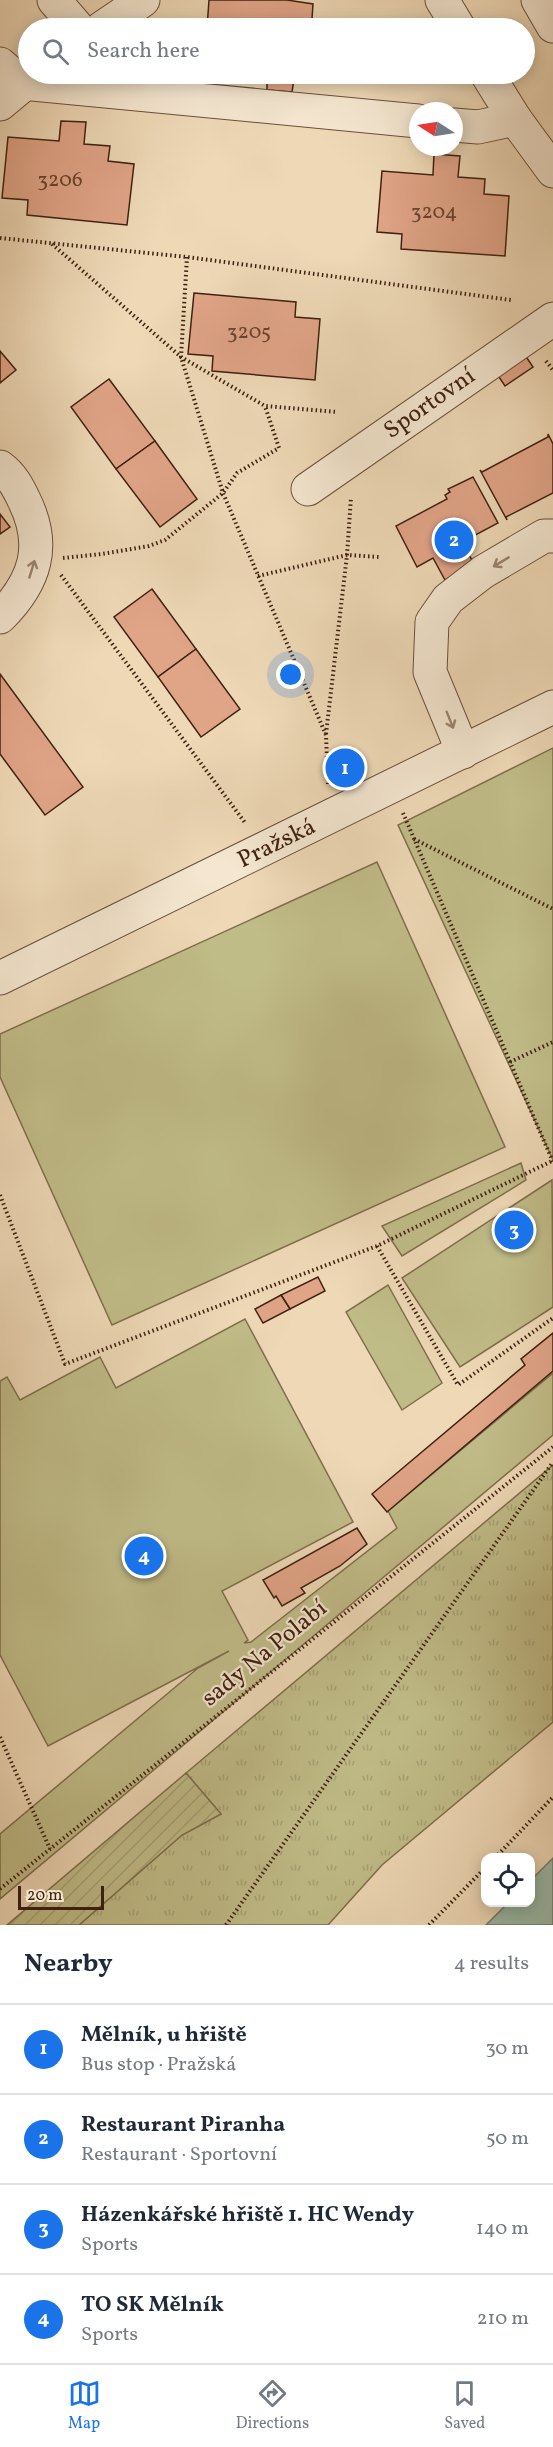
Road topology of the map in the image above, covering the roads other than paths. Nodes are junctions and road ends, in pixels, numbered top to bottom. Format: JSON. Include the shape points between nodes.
{"nodes":[{"id":1,"x":54,"y":0,"type":"edge"},
{"id":2,"x":142,"y":0,"type":"edge"},
{"id":3,"x":442,"y":0,"type":"edge"},
{"id":4,"x":538,"y":0,"type":"edge"},
{"id":5,"x":69,"y":18,"type":"edge"},
{"id":6,"x":116,"y":18,"type":"edge"},
{"id":7,"x":453,"y":18,"type":"edge"},
{"id":8,"x":553,"y":26,"type":"edge"},
{"id":9,"x":44,"y":84,"type":"edge"},
{"id":10,"x":493,"y":84,"type":"edge"},
{"id":11,"x":515,"y":118,"type":"junction"},
{"id":12,"x":409,"y":121,"type":"edge"},
{"id":13,"x":463,"y":126,"type":"edge"},
{"id":14,"x":553,"y":171,"type":"edge"},
{"id":15,"x":553,"y":319,"type":"edge"},
{"id":16,"x":0,"y":467,"type":"edge"},
{"id":17,"x":308,"y":489,"type":"dead end"},
{"id":18,"x":553,"y":536,"type":"edge"},
{"id":19,"x":0,"y":616,"type":"edge"},
{"id":20,"x":553,"y":707,"type":"edge"},
{"id":21,"x":463,"y":752,"type":"junction"},
{"id":22,"x":0,"y":978,"type":"edge"}],
"edges":[{"from":1,"to":5,"type":"street"},
{"from":2,"to":6,"type":"street"},
{"from":3,"to":7,"type":"street"},
{"from":4,"to":8,"type":"street"},
{"from":9,"to":12,"type":"street"},
{"from":10,"to":11,"type":"street"},
{"from":11,"to":13,"type":"street","via":[[478,127]]},
{"from":11,"to":14,"type":"street"},
{"from":15,"to":17,"type":"street","name":"Sportovní"},
{"from":19,"to":16,"type":"street","one_way":true,"via":[[14,603],[45,558],[32,514],[9,473]]},
{"from":18,"to":21,"type":"street","one_way":true,"via":[[544,537],[483,572],[448,600],[432,622],[430,672]]},
{"from":20,"to":21,"type":"street","name":"Pražská"},
{"from":21,"to":22,"type":"street","name":"Pražská"}]}
